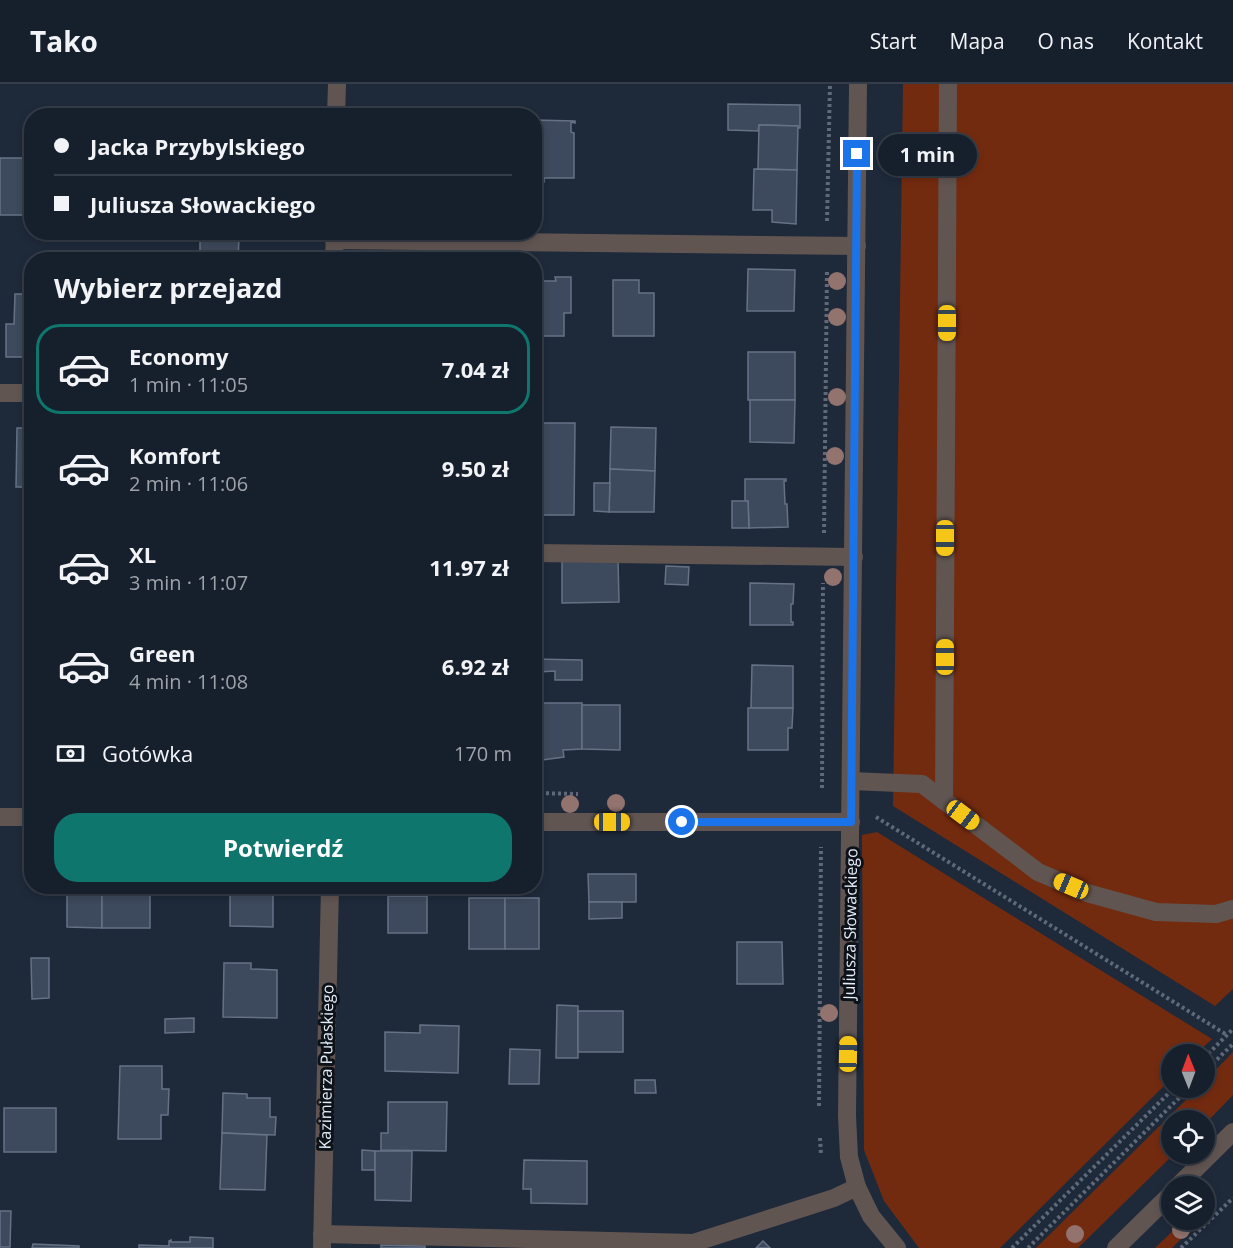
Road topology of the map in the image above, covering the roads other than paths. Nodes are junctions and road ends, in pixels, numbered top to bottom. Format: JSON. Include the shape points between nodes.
{"nodes":[{"id":1,"x":337,"y":84,"type":"edge"},
{"id":2,"x":858,"y":84,"type":"edge"},
{"id":3,"x":948,"y":84,"type":"edge"},
{"id":4,"x":336,"y":108,"type":"edge"},
{"id":5,"x":531,"y":240,"type":"edge"},
{"id":6,"x":857,"y":246,"type":"junction"},
{"id":7,"x":0,"y":393,"type":"edge"},
{"id":8,"x":24,"y":393,"type":"edge"},
{"id":9,"x":542,"y":553,"type":"edge"},
{"id":10,"x":854,"y":557,"type":"junction"},
{"id":11,"x":851,"y":781,"type":"junction"},
{"id":12,"x":944,"y":801,"type":"junction"},
{"id":13,"x":0,"y":817,"type":"edge"},
{"id":14,"x":24,"y":817,"type":"edge"},
{"id":15,"x":542,"y":822,"type":"edge"},
{"id":16,"x":851,"y":822,"type":"junction"},
{"id":17,"x":330,"y":894,"type":"edge"},
{"id":18,"x":1233,"y":909,"type":"edge"},
{"id":19,"x":1233,"y":1132,"type":"edge"},
{"id":20,"x":1188,"y":1176,"type":"edge"},
{"id":21,"x":857,"y":1187,"type":"junction"},
{"id":22,"x":1161,"y":1204,"type":"edge"},
{"id":23,"x":322,"y":1241,"type":"edge"},
{"id":24,"x":897,"y":1248,"type":"edge"},
{"id":25,"x":1116,"y":1248,"type":"edge"}],
"edges":[{"from":1,"to":4,"type":"street"},
{"from":2,"to":6,"type":"street","name":"Juliusza Słowackiego"},
{"from":3,"to":12,"type":"street"},
{"from":5,"to":6,"type":"street"},
{"from":6,"to":10,"type":"street","name":"Juliusza Słowackiego"},
{"from":7,"to":8,"type":"street"},
{"from":9,"to":10,"type":"street"},
{"from":10,"to":11,"type":"street","name":"Juliusza Słowackiego"},
{"from":11,"to":12,"type":"street","via":[[922,784]]},
{"from":11,"to":16,"type":"street","name":"Juliusza Słowackiego"},
{"from":12,"to":18,"type":"street","via":[[1038,872],[1087,893],[1156,912],[1216,914]]},
{"from":13,"to":14,"type":"street"},
{"from":15,"to":16,"type":"street"},
{"from":16,"to":21,"type":"street","name":"Juliusza Słowackiego","via":[[847,1116],[849,1157]]},
{"from":17,"to":23,"type":"street","name":"Kazimierza Pułaskiego"},
{"from":19,"to":20,"type":"street"},
{"from":21,"to":23,"type":"street","via":[[693,1243]]},
{"from":21,"to":24,"type":"street","name":"Juliusza Słowackiego","via":[[871,1216]]},
{"from":22,"to":25,"type":"street"}]}
